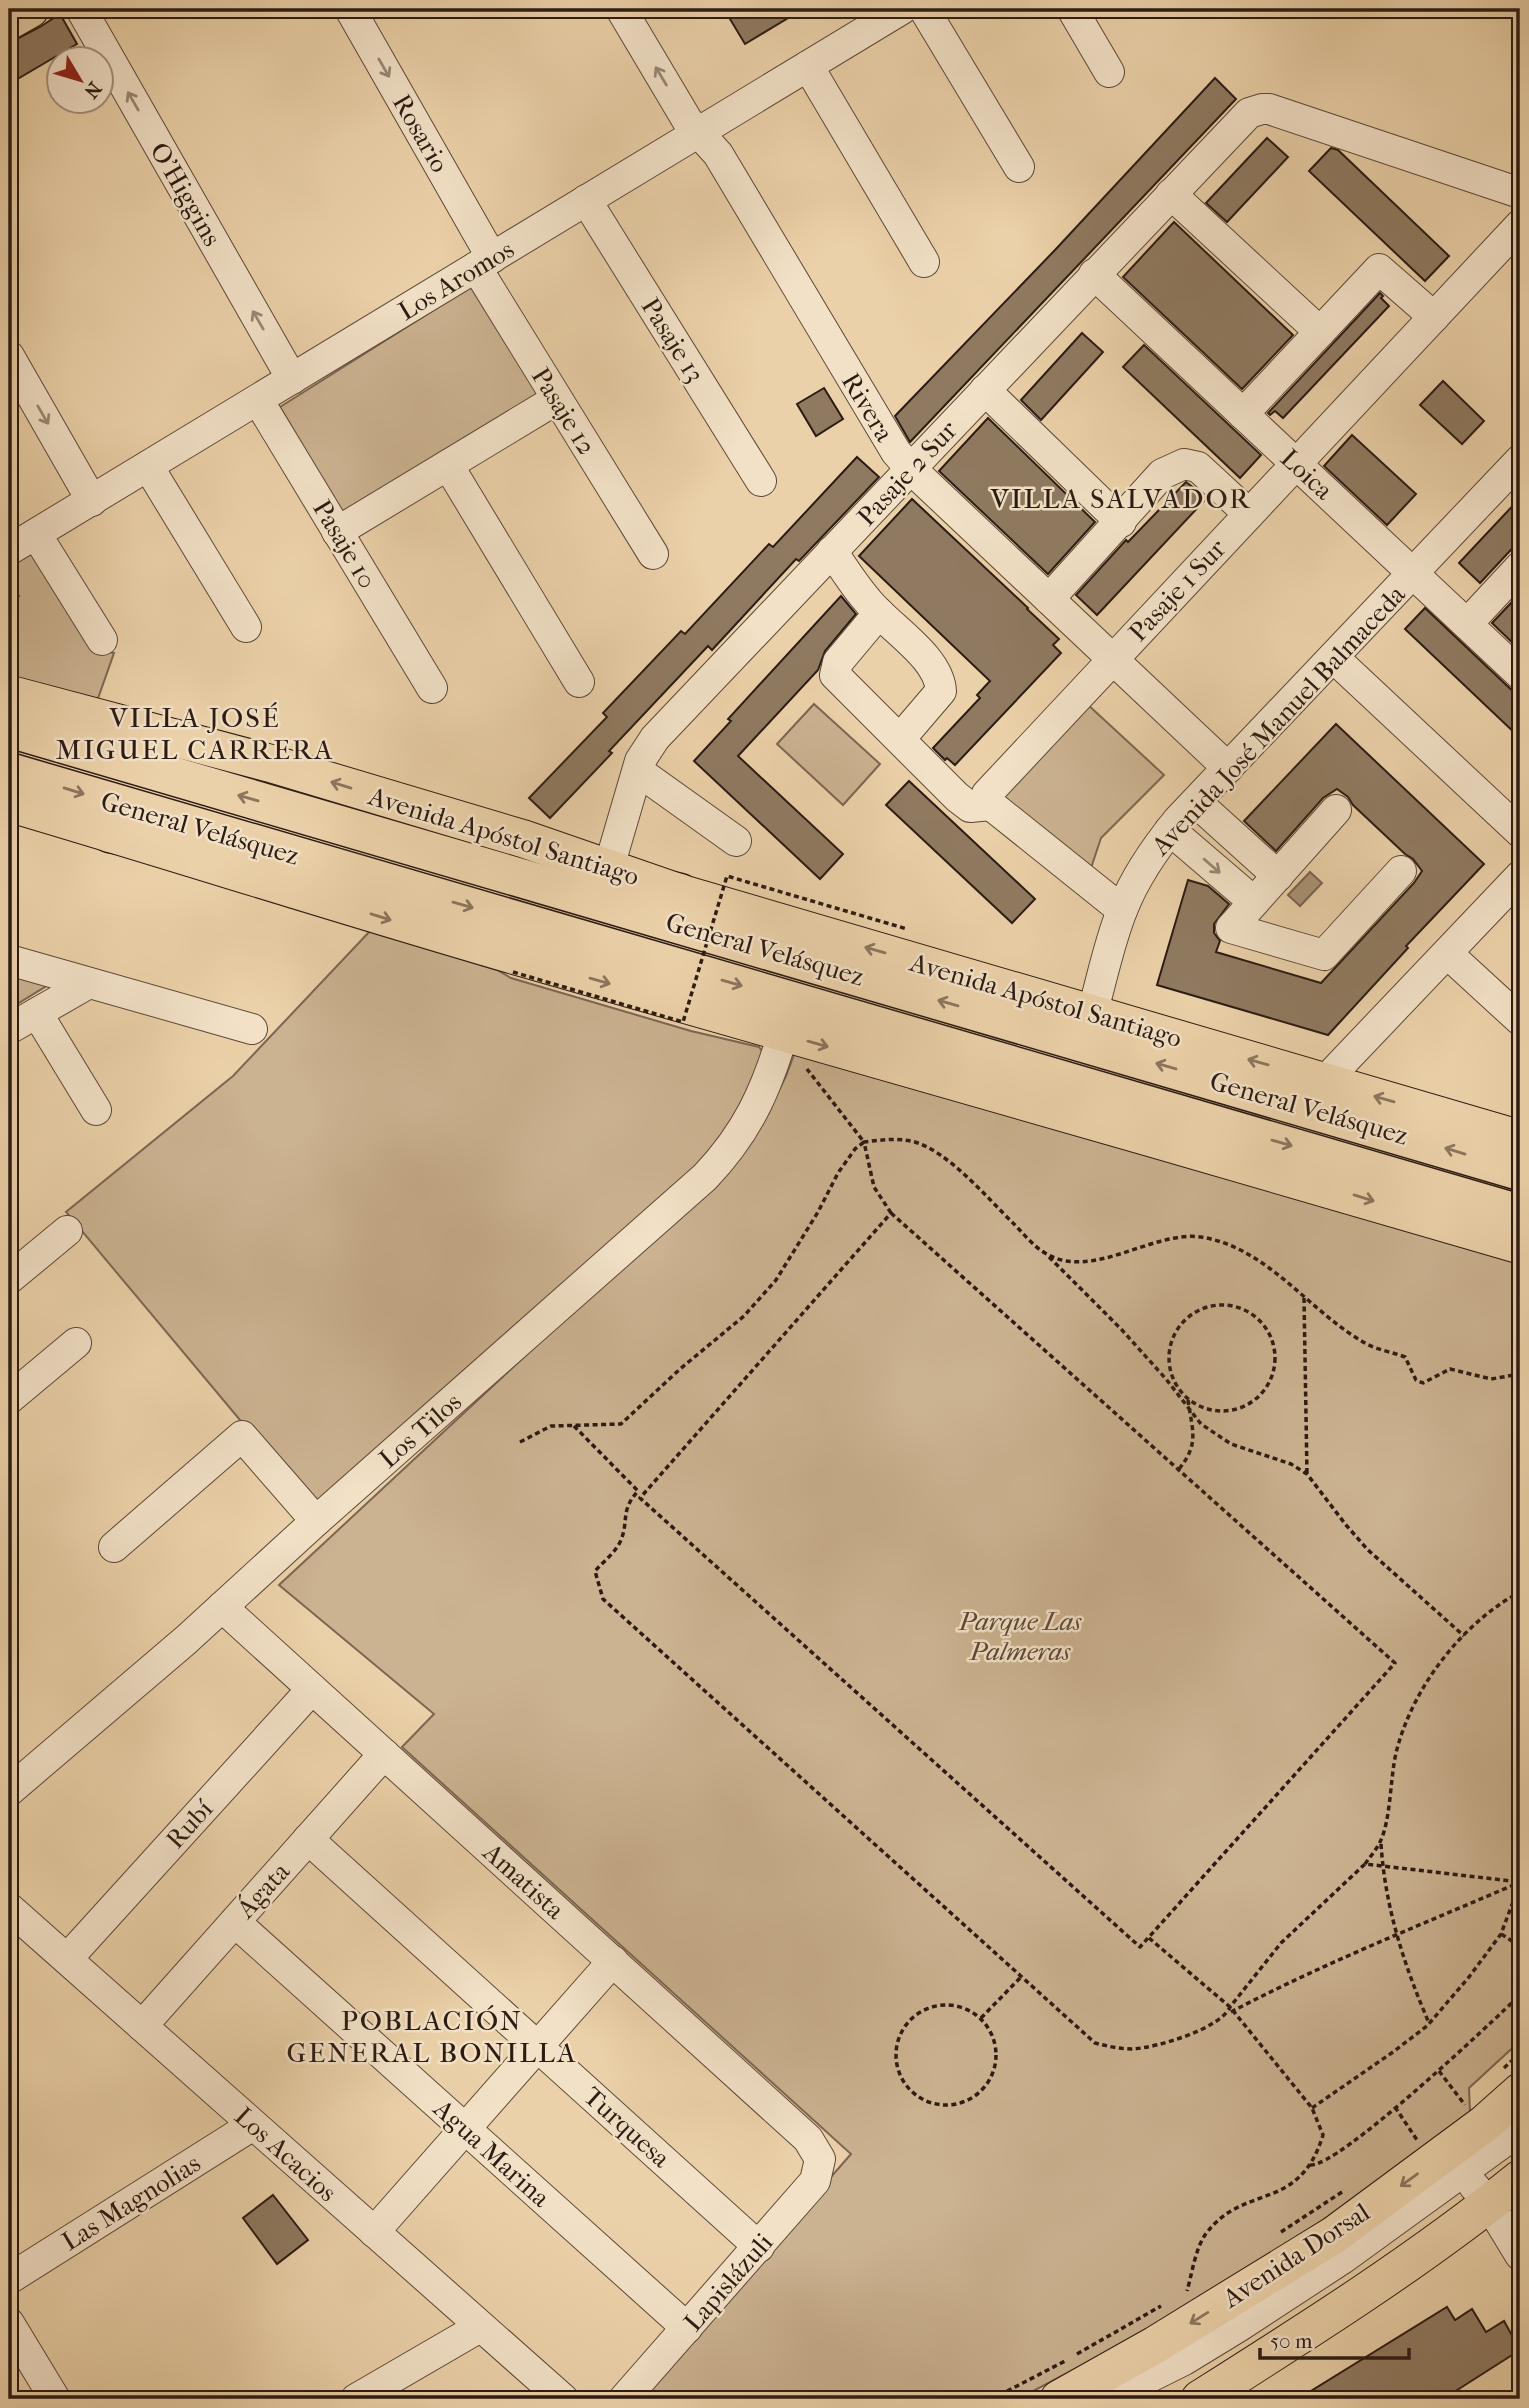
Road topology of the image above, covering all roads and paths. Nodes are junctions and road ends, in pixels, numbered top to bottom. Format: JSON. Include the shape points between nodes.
{"nodes":[{"id":1,"x":30,"y":9,"type":"edge"},
{"id":2,"x":81,"y":9,"type":"edge"},
{"id":3,"x":350,"y":9,"type":"edge"},
{"id":4,"x":621,"y":9,"type":"edge"},
{"id":5,"x":902,"y":9,"type":"edge"},
{"id":6,"x":924,"y":9,"type":"edge"},
{"id":7,"x":1072,"y":9,"type":"edge"},
{"id":8,"x":9,"y":21,"type":"edge"},
{"id":9,"x":808,"y":66,"type":"junction"},
{"id":10,"x":1109,"y":72,"type":"dead end"},
{"id":11,"x":699,"y":132,"type":"junction"},
{"id":12,"x":1019,"y":167,"type":"dead end"},
{"id":13,"x":1520,"y":193,"type":"edge"},
{"id":14,"x":1171,"y":194,"type":"junction"},
{"id":15,"x":586,"y":200,"type":"junction"},
{"id":16,"x":1520,"y":225,"type":"edge"},
{"id":17,"x":484,"y":262,"type":"junction"},
{"id":18,"x":925,"y":262,"type":"dead end"},
{"id":19,"x":1094,"y":274,"type":"junction"},
{"id":20,"x":1434,"y":317,"type":"junction"},
{"id":21,"x":1320,"y":332,"type":"junction"},
{"id":22,"x":9,"y":356,"type":"edge"},
{"id":23,"x":292,"y":379,"type":"junction"},
{"id":24,"x":985,"y":390,"type":"junction"},
{"id":25,"x":557,"y":399,"type":"junction"},
{"id":26,"x":257,"y":400,"type":"junction"},
{"id":27,"x":1243,"y":414,"type":"junction"},
{"id":28,"x":1520,"y":460,"type":"edge"},
{"id":29,"x":1296,"y":464,"type":"junction"},
{"id":30,"x":448,"y":465,"type":"junction"},
{"id":31,"x":148,"y":466,"type":"junction"},
{"id":32,"x":910,"y":468,"type":"junction"},
{"id":33,"x":761,"y":481,"type":"dead end"},
{"id":34,"x":92,"y":500,"type":"junction"},
{"id":35,"x":1249,"y":514,"type":"junction"},
{"id":36,"x":1121,"y":522,"type":"junction"},
{"id":37,"x":337,"y":532,"type":"junction"},
{"id":38,"x":36,"y":534,"type":"junction"},
{"id":39,"x":9,"y":550,"type":"edge"},
{"id":40,"x":832,"y":551,"type":"junction"},
{"id":41,"x":653,"y":554,"type":"dead end"},
{"id":42,"x":1520,"y":567,"type":"edge"},
{"id":43,"x":1413,"y":574,"type":"junction"},
{"id":44,"x":9,"y":581,"type":"edge"},
{"id":45,"x":1049,"y":599,"type":"junction"},
{"id":46,"x":9,"y":602,"type":"edge"},
{"id":47,"x":879,"y":613,"type":"junction"},
{"id":48,"x":1466,"y":624,"type":"junction"},
{"id":49,"x":246,"y":627,"type":"dead end"},
{"id":50,"x":102,"y":640,"type":"dead end"},
{"id":51,"x":1334,"y":658,"type":"junction"},
{"id":52,"x":1112,"y":659,"type":"junction"},
{"id":53,"x":1520,"y":674,"type":"edge"},
{"id":54,"x":579,"y":682,"type":"dead end"},
{"id":55,"x":432,"y":688,"type":"dead end"},
{"id":56,"x":9,"y":694,"type":"edge"},
{"id":57,"x":9,"y":728,"type":"edge"},
{"id":58,"x":900,"y":739,"type":"junction"},
{"id":59,"x":1228,"y":768,"type":"junction"},
{"id":60,"x":638,"y":771,"type":"junction"},
{"id":61,"x":9,"y":772,"type":"edge"},
{"id":62,"x":1196,"y":802,"type":"junction"},
{"id":63,"x":9,"y":803,"type":"edge"},
{"id":64,"x":991,"y":805,"type":"junction"},
{"id":65,"x":1336,"y":810,"type":"dead end"},
{"id":66,"x":314,"y":817,"type":"junction"},
{"id":67,"x":1170,"y":830,"type":"junction"},
{"id":68,"x":110,"y":832,"type":"junction"},
{"id":69,"x":1520,"y":832,"type":"edge"},
{"id":70,"x":736,"y":841,"type":"dead end"},
{"id":71,"x":609,"y":867,"type":"junction"},
{"id":72,"x":1401,"y":871,"type":"dead end"},
{"id":73,"x":1278,"y":876,"type":"junction"},
{"id":74,"x":1520,"y":876,"type":"edge"},
{"id":75,"x":374,"y":879,"type":"junction"},
{"id":76,"x":680,"y":893,"type":"junction"},
{"id":77,"x":1254,"y":902,"type":"junction"},
{"id":78,"x":1122,"y":910,"type":"junction"},
{"id":79,"x":907,"y":929,"type":"dead end"},
{"id":80,"x":1448,"y":954,"type":"junction"},
{"id":81,"x":9,"y":960,"type":"edge"},
{"id":82,"x":513,"y":972,"type":"dead end"},
{"id":83,"x":89,"y":983,"type":"junction"},
{"id":84,"x":37,"y":1013,"type":"junction"},
{"id":85,"x":1092,"y":1014,"type":"junction"},
{"id":86,"x":1520,"y":1020,"type":"edge"},
{"id":87,"x":887,"y":1028,"type":"junction"},
{"id":88,"x":9,"y":1029,"type":"edge"},
{"id":89,"x":252,"y":1029,"type":"dead end"},
{"id":90,"x":783,"y":1034,"type":"junction"},
{"id":91,"x":804,"y":1065,"type":"dead end"},
{"id":92,"x":1324,"y":1082,"type":"junction"},
{"id":93,"x":96,"y":1110,"type":"dead end"},
{"id":94,"x":1520,"y":1139,"type":"edge"},
{"id":95,"x":864,"y":1142,"type":"junction"},
{"id":96,"x":1228,"y":1158,"type":"junction"},
{"id":97,"x":1520,"y":1171,"type":"edge"},
{"id":98,"x":891,"y":1213,"type":"junction"},
{"id":99,"x":1520,"y":1214,"type":"edge"},
{"id":100,"x":67,"y":1231,"type":"dead end"},
{"id":101,"x":1520,"y":1245,"type":"edge"},
{"id":102,"x":1045,"y":1253,"type":"junction"},
{"id":103,"x":9,"y":1279,"type":"edge"},
{"id":104,"x":1304,"y":1298,"type":"junction"},
{"id":105,"x":76,"y":1343,"type":"dead end"},
{"id":106,"x":1520,"y":1374,"type":"edge"},
{"id":107,"x":9,"y":1399,"type":"edge"},
{"id":108,"x":1188,"y":1399,"type":"junction"},
{"id":109,"x":1190,"y":1411,"type":"junction"},
{"id":110,"x":574,"y":1426,"type":"junction"},
{"id":111,"x":520,"y":1442,"type":"dead end"},
{"id":112,"x":1179,"y":1469,"type":"junction"},
{"id":113,"x":1307,"y":1474,"type":"junction"},
{"id":114,"x":316,"y":1521,"type":"junction"},
{"id":115,"x":114,"y":1547,"type":"dead end"},
{"id":116,"x":1520,"y":1592,"type":"edge"},
{"id":117,"x":222,"y":1607,"type":"junction"},
{"id":118,"x":1464,"y":1636,"type":"junction"},
{"id":119,"x":312,"y":1689,"type":"junction"},
{"id":120,"x":384,"y":1754,"type":"junction"},
{"id":121,"x":9,"y":1791,"type":"edge"},
{"id":122,"x":308,"y":1839,"type":"junction"},
{"id":123,"x":1380,"y":1842,"type":"junction"},
{"id":124,"x":1365,"y":1864,"type":"junction"},
{"id":125,"x":1382,"y":1867,"type":"junction"},
{"id":126,"x":1520,"y":1882,"type":"edge"},
{"id":127,"x":9,"y":1908,"type":"edge"},
{"id":128,"x":235,"y":1922,"type":"junction"},
{"id":129,"x":1396,"y":1934,"type":"junction"},
{"id":130,"x":1501,"y":1934,"type":"junction"},
{"id":131,"x":1149,"y":1938,"type":"junction"},
{"id":132,"x":66,"y":1959,"type":"junction"},
{"id":133,"x":612,"y":1961,"type":"junction"},
{"id":134,"x":1520,"y":1961,"type":"edge"},
{"id":135,"x":1021,"y":1977,"type":"junction"},
{"id":136,"x":1520,"y":1994,"type":"edge"},
{"id":137,"x":1232,"y":2009,"type":"junction"},
{"id":138,"x":981,"y":2019,"type":"junction"},
{"id":139,"x":1429,"y":2023,"type":"junction"},
{"id":140,"x":142,"y":2026,"type":"junction"},
{"id":141,"x":537,"y":2047,"type":"junction"},
{"id":142,"x":1520,"y":2053,"type":"edge"},
{"id":143,"x":1439,"y":2071,"type":"junction"},
{"id":144,"x":1512,"y":2080,"type":"edge"},
{"id":145,"x":1471,"y":2097,"type":"dead end"},
{"id":146,"x":1464,"y":2103,"type":"junction"},
{"id":147,"x":1395,"y":2107,"type":"junction"},
{"id":148,"x":1458,"y":2107,"type":"dead end"},
{"id":149,"x":1312,"y":2108,"type":"junction"},
{"id":150,"x":1471,"y":2112,"type":"dead end"},
{"id":151,"x":253,"y":2125,"type":"junction"},
{"id":152,"x":465,"y":2129,"type":"junction"},
{"id":153,"x":1520,"y":2130,"type":"edge"},
{"id":154,"x":1409,"y":2146,"type":"dead end"},
{"id":155,"x":1520,"y":2153,"type":"edge"},
{"id":156,"x":820,"y":2160,"type":"joint"},
{"id":157,"x":1448,"y":2162,"type":"junction"},
{"id":158,"x":1310,"y":2165,"type":"junction"},
{"id":159,"x":1520,"y":2179,"type":"edge"},
{"id":160,"x":1346,"y":2189,"type":"dead end"},
{"id":161,"x":374,"y":2232,"type":"junction"},
{"id":162,"x":1272,"y":2238,"type":"dead end"},
{"id":163,"x":760,"y":2247,"type":"junction"},
{"id":164,"x":1520,"y":2255,"type":"edge"},
{"id":165,"x":9,"y":2279,"type":"edge"},
{"id":166,"x":1195,"y":2286,"type":"dead end"},
{"id":167,"x":1171,"y":2300,"type":"dead end"},
{"id":168,"x":9,"y":2323,"type":"edge"},
{"id":169,"x":480,"y":2327,"type":"junction"},
{"id":170,"x":687,"y":2328,"type":"junction"},
{"id":171,"x":55,"y":2399,"type":"edge"},
{"id":172,"x":356,"y":2399,"type":"edge"},
{"id":173,"x":563,"y":2399,"type":"edge"},
{"id":174,"x":624,"y":2399,"type":"edge"},
{"id":175,"x":992,"y":2399,"type":"edge"},
{"id":176,"x":1059,"y":2399,"type":"edge"},
{"id":177,"x":1093,"y":2399,"type":"edge"},
{"id":178,"x":1150,"y":2399,"type":"edge"},
{"id":179,"x":1200,"y":2399,"type":"edge"}],
"edges":[{"from":1,"to":8,"type":"main road"},
{"from":23,"to":2,"type":"street","name":"O'Higgins","one_way":true},
{"from":3,"to":17,"type":"street","name":"Rosario","one_way":true},
{"from":11,"to":4,"type":"street","name":"Rivera","one_way":true,"via":[[687,120]]},
{"from":5,"to":9,"type":"street","name":"Los Aromos"},
{"from":6,"to":12,"type":"street"},
{"from":7,"to":10,"type":"street"},
{"from":9,"to":11,"type":"street","name":"Los Aromos"},
{"from":9,"to":18,"type":"street"},
{"from":11,"to":15,"type":"street","name":"Los Aromos"},
{"from":11,"to":32,"type":"street","name":"Rivera","via":[[718,154],[882,431]]},
{"from":13,"to":14,"type":"street","name":"Pasaje 2 Sur","via":[[1269,109],[1255,110],[1243,118]]},
{"from":14,"to":19,"type":"street","name":"Pasaje 2 Sur"},
{"from":14,"to":21,"type":"street"},
{"from":15,"to":17,"type":"street","name":"Los Aromos"},
{"from":15,"to":33,"type":"street","name":"Pasaje 13"},
{"from":16,"to":20,"type":"street","name":"Pasaje 1 Sur"},
{"from":17,"to":23,"type":"street","name":"Los Aromos"},
{"from":17,"to":25,"type":"street","name":"Pasaje 12"},
{"from":19,"to":24,"type":"street","name":"Pasaje 2 Sur"},
{"from":19,"to":27,"type":"street","name":"Loica"},
{"from":20,"to":21,"type":"street","via":[[1379,269]]},
{"from":20,"to":29,"type":"street","name":"Pasaje 1 Sur"},
{"from":21,"to":27,"type":"street"},
{"from":22,"to":34,"type":"street","one_way":true},
{"from":23,"to":26,"type":"street","name":"Los Aromos"},
{"from":24,"to":32,"type":"street","name":"Pasaje 2 Sur"},
{"from":24,"to":36,"type":"street"},
{"from":25,"to":30,"type":"street"},
{"from":25,"to":41,"type":"street","name":"Pasaje 12"},
{"from":26,"to":31,"type":"street","name":"Los Aromos"},
{"from":26,"to":37,"type":"street","name":"Pasaje 10"},
{"from":27,"to":29,"type":"street","name":"Loica"},
{"from":28,"to":43,"type":"street","name":"Avenida José Manuel Balmaceda"},
{"from":29,"to":35,"type":"street","name":"Pasaje 1 Sur"},
{"from":29,"to":43,"type":"street","name":"Loica"},
{"from":30,"to":37,"type":"street"},
{"from":30,"to":54,"type":"street"},
{"from":31,"to":34,"type":"street","name":"Los Aromos"},
{"from":31,"to":49,"type":"street"},
{"from":32,"to":40,"type":"street","name":"Pasaje 2 Sur"},
{"from":32,"to":45,"type":"street","name":"Rivera"},
{"from":34,"to":38,"type":"street","name":"Los Aromos"},
{"from":35,"to":36,"type":"street","via":[[1198,467],[1184,464],[1162,474]]},
{"from":35,"to":52,"type":"street","name":"Pasaje 1 Sur"},
{"from":36,"to":45,"type":"street"},
{"from":37,"to":55,"type":"street","name":"Pasaje 10"},
{"from":38,"to":39,"type":"street","name":"Los Aromos"},
{"from":38,"to":50,"type":"street"},
{"from":40,"to":47,"type":"street"},
{"from":40,"to":60,"type":"street","name":"Pasaje 2 Sur","via":[[655,738]]},
{"from":42,"to":48,"type":"street"},
{"from":43,"to":48,"type":"street","name":"Loica"},
{"from":43,"to":51,"type":"street","name":"Avenida José Manuel Balmaceda"},
{"from":44,"to":46,"type":"path","via":[[18,596]]},
{"from":45,"to":52,"type":"street","name":"Rivera"},
{"from":47,"to":58,"type":"street","via":[[931,664],[941,683],[941,691]]},
{"from":47,"to":58,"type":"street","via":[[838,662],[835,675]]},
{"from":48,"to":53,"type":"street","name":"Loica"},
{"from":51,"to":59,"type":"street","name":"Avenida José Manuel Balmaceda"},
{"from":51,"to":69,"type":"street"},
{"from":52,"to":59,"type":"street","name":"Rivera"},
{"from":52,"to":64,"type":"street","name":"Pasaje 1 Sur","via":[[995,783],[987,794]]},
{"from":71,"to":56,"type":"main road","name":"Avenida Apóstol Santiago","one_way":true,"via":[[269,763]]},
{"from":66,"to":57,"type":"highway","name":"General Velásquez","one_way":true},
{"from":58,"to":64,"type":"street","via":[[970,807]]},
{"from":59,"to":62,"type":"street","name":"Avenida José Manuel Balmaceda"},
{"from":60,"to":70,"type":"street"},
{"from":60,"to":71,"type":"street","name":"Pasaje 2 Sur"},
{"from":61,"to":75,"type":"highway","name":"General Velásquez","one_way":true},
{"from":62,"to":67,"type":"street","name":"Avenida José Manuel Balmaceda"},
{"from":62,"to":73,"type":"street"},
{"from":63,"to":68,"type":"main road"},
{"from":64,"to":78,"type":"street"},
{"from":65,"to":73,"type":"street"},
{"from":66,"to":76,"type":"highway","via":[[495,851]]},
{"from":97,"to":66,"type":"highway","name":"General Velásquez","one_way":true},
{"from":67,"to":77,"type":"street","one_way":true},
{"from":67,"to":78,"type":"street","name":"Avenida José Manuel Balmaceda","via":[[1143,867]]},
{"from":68,"to":75,"type":"highway"},
{"from":68,"to":90,"type":"main road","one_way":true},
{"from":71,"to":76,"type":"main road","name":"Avenida Apóstol Santiago"},
{"from":72,"to":77,"type":"street","via":[[1324,955],[1231,928]]},
{"from":73,"to":77,"type":"street"},
{"from":74,"to":80,"type":"street"},
{"from":75,"to":87,"type":"highway","name":"General Velásquez","one_way":true},
{"from":85,"to":76,"type":"main road","name":"Avenida Apóstol Santiago","one_way":true},
{"from":78,"to":85,"type":"street","name":"Avenida José Manuel Balmaceda"},
{"from":79,"to":82,"type":"path","bridge":true,"via":[[727,876],[683,1022]]},
{"from":80,"to":86,"type":"street"},
{"from":80,"to":92,"type":"street"},
{"from":81,"to":83,"type":"street"},
{"from":83,"to":84,"type":"street"},
{"from":83,"to":89,"type":"street"},
{"from":84,"to":88,"type":"street"},
{"from":84,"to":93,"type":"street"},
{"from":92,"to":85,"type":"main road","name":"Avenida Apóstol Santiago","one_way":true},
{"from":87,"to":96,"type":"highway"},
{"from":87,"to":99,"type":"highway","name":"General Velásquez","one_way":true},
{"from":90,"to":96,"type":"main road","one_way":true},
{"from":90,"to":114,"type":"street","name":"Los Tilos","via":[[756,1109],[720,1161]]},
{"from":91,"to":95,"type":"path"},
{"from":94,"to":92,"type":"main road","name":"Avenida Apóstol Santiago","one_way":true},
{"from":95,"to":98,"type":"path","via":[[874,1187]]},
{"from":95,"to":102,"type":"path","via":[[896,1139],[932,1151],[964,1174]]},
{"from":95,"to":110,"type":"path","via":[[838,1172],[776,1280],[744,1316],[621,1424]]},
{"from":96,"to":101,"type":"main road","one_way":true},
{"from":98,"to":112,"type":"path"},
{"from":98,"to":131,"type":"path","via":[[640,1498],[1140,1947]]},
{"from":100,"to":103,"type":"street"},
{"from":102,"to":104,"type":"path","via":[[1065,1261],[1088,1260],[1172,1239],[1200,1237],[1261,1262]]},
{"from":102,"to":109,"type":"path","via":[[1122,1330]]},
{"from":104,"to":106,"type":"path","via":[[1365,1343],[1405,1357],[1416,1380],[1423,1383],[1450,1369],[1485,1379]]},
{"from":104,"to":113,"type":"path"},
{"from":105,"to":107,"type":"street"},
{"from":108,"to":108,"type":"path","via":[[1221,1412],[1254,1401],[1266,1388],[1275,1355],[1262,1323],[1249,1312],[1233,1306],[1199,1310],[1174,1335],[1170,1370]]},
{"from":108,"to":109,"type":"path"},
{"from":109,"to":112,"type":"path","via":[[1194,1444]]},
{"from":109,"to":113,"type":"path","via":[[1206,1429],[1231,1444]]},
{"from":110,"to":111,"type":"path","via":[[551,1426]]},
{"from":110,"to":135,"type":"path","via":[[638,1491],[624,1514],[619,1545],[595,1570],[603,1599]]},
{"from":112,"to":131,"type":"path","via":[[1395,1663]]},
{"from":113,"to":118,"type":"path","via":[[1368,1550]]},
{"from":114,"to":115,"type":"street","via":[[242,1436]]},
{"from":114,"to":117,"type":"street","name":"Los Tilos"},
{"from":116,"to":118,"type":"path","via":[[1498,1604]]},
{"from":117,"to":119,"type":"street","name":"Amatista"},
{"from":117,"to":121,"type":"street","name":"Los Tilos"},
{"from":118,"to":123,"type":"path","via":[[1423,1690],[1402,1734]]},
{"from":119,"to":120,"type":"street","name":"Amatista"},
{"from":119,"to":132,"type":"street","name":"Rubí"},
{"from":120,"to":122,"type":"street","name":"Ágata"},
{"from":120,"to":133,"type":"street","name":"Amatista"},
{"from":122,"to":128,"type":"street","name":"Ágata"},
{"from":122,"to":141,"type":"street","name":"Turquesa"},
{"from":123,"to":124,"type":"path"},
{"from":123,"to":125,"type":"path"},
{"from":124,"to":125,"type":"path"},
{"from":124,"to":137,"type":"path","via":[[1281,1943]]},
{"from":125,"to":126,"type":"path"},
{"from":125,"to":129,"type":"path"},
{"from":126,"to":129,"type":"path"},
{"from":126,"to":130,"type":"path"},
{"from":127,"to":132,"type":"street","name":"Los Acacios"},
{"from":128,"to":140,"type":"street","name":"Ágata"},
{"from":128,"to":152,"type":"street","name":"Agua Marina"},
{"from":129,"to":137,"type":"path"},
{"from":129,"to":139,"type":"path"},
{"from":130,"to":134,"type":"path","via":[[1516,1943]]},
{"from":130,"to":139,"type":"path"},
{"from":131,"to":137,"type":"path"},
{"from":132,"to":140,"type":"street","name":"Los Acacios"},
{"from":133,"to":141,"type":"street"},
{"from":133,"to":156,"type":"street","name":"Amatista","via":[[808,2139]]},
{"from":135,"to":137,"type":"path","via":[[1095,2043],[1110,2047],[1152,2046],[1194,2032]]},
{"from":135,"to":138,"type":"path"},
{"from":136,"to":143,"type":"path"},
{"from":137,"to":149,"type":"path"},
{"from":138,"to":138,"type":"path","via":[[993,2037],[996,2053],[986,2085],[960,2103],[943,2105],[914,2093],[897,2065],[901,2034],[910,2020],[940,2005],[972,2011]]},
{"from":139,"to":149,"type":"path"},
{"from":140,"to":151,"type":"street","name":"Los Acacios"},
{"from":141,"to":152,"type":"street"},
{"from":141,"to":163,"type":"street","name":"Turquesa"},
{"from":142,"to":144,"type":"path"},
{"from":143,"to":146,"type":"path"},
{"from":143,"to":147,"type":"path"},
{"from":144,"to":157,"type":"main road","name":"Avenida Dorsal","via":[[1484,2124]]},
{"from":145,"to":146,"type":"path"},
{"from":146,"to":148,"type":"path"},
{"from":146,"to":150,"type":"path"},
{"from":147,"to":157,"type":"path"},
{"from":147,"to":158,"type":"path","via":[[1325,2162]]},
{"from":149,"to":158,"type":"path","via":[[1323,2135]]},
{"from":151,"to":161,"type":"street","name":"Los Acacios"},
{"from":151,"to":165,"type":"street","name":"Las Magnolias"},
{"from":152,"to":161,"type":"street"},
{"from":152,"to":170,"type":"street","name":"Agua Marina"},
{"from":153,"to":157,"type":"street"},
{"from":154,"to":157,"type":"path"},
{"from":155,"to":157,"type":"street"},
{"from":156,"to":163,"type":"street","name":"Lapislázuli","via":[[815,2181]]},
{"from":157,"to":159,"type":"main road","name":"Avenida Dorsal"},
{"from":157,"to":164,"type":"street"},
{"from":157,"to":176,"type":"main road","name":"Avenida Dorsal","one_way":true,"via":[[1155,2345]]},
{"from":157,"to":177,"type":"street","via":[[1342,2259],[1159,2373]]},
{"from":157,"to":178,"type":"street","via":[[1384,2255],[1226,2357]]},
{"from":157,"to":179,"type":"main road","name":"Avenida Dorsal","via":[[1347,2304]]},
{"from":158,"to":166,"type":"path","via":[[1294,2183],[1247,2202],[1214,2225],[1203,2237],[1184,2292]]},
{"from":160,"to":162,"type":"path"},
{"from":161,"to":169,"type":"street","name":"Los Acacios"},
{"from":163,"to":170,"type":"street","name":"Lapislázuli"},
{"from":167,"to":175,"type":"path"},
{"from":168,"to":171,"type":"street"},
{"from":169,"to":172,"type":"street"},
{"from":169,"to":173,"type":"street","name":"Los Acacios"},
{"from":170,"to":174,"type":"street","name":"Lapislázuli"}]}
